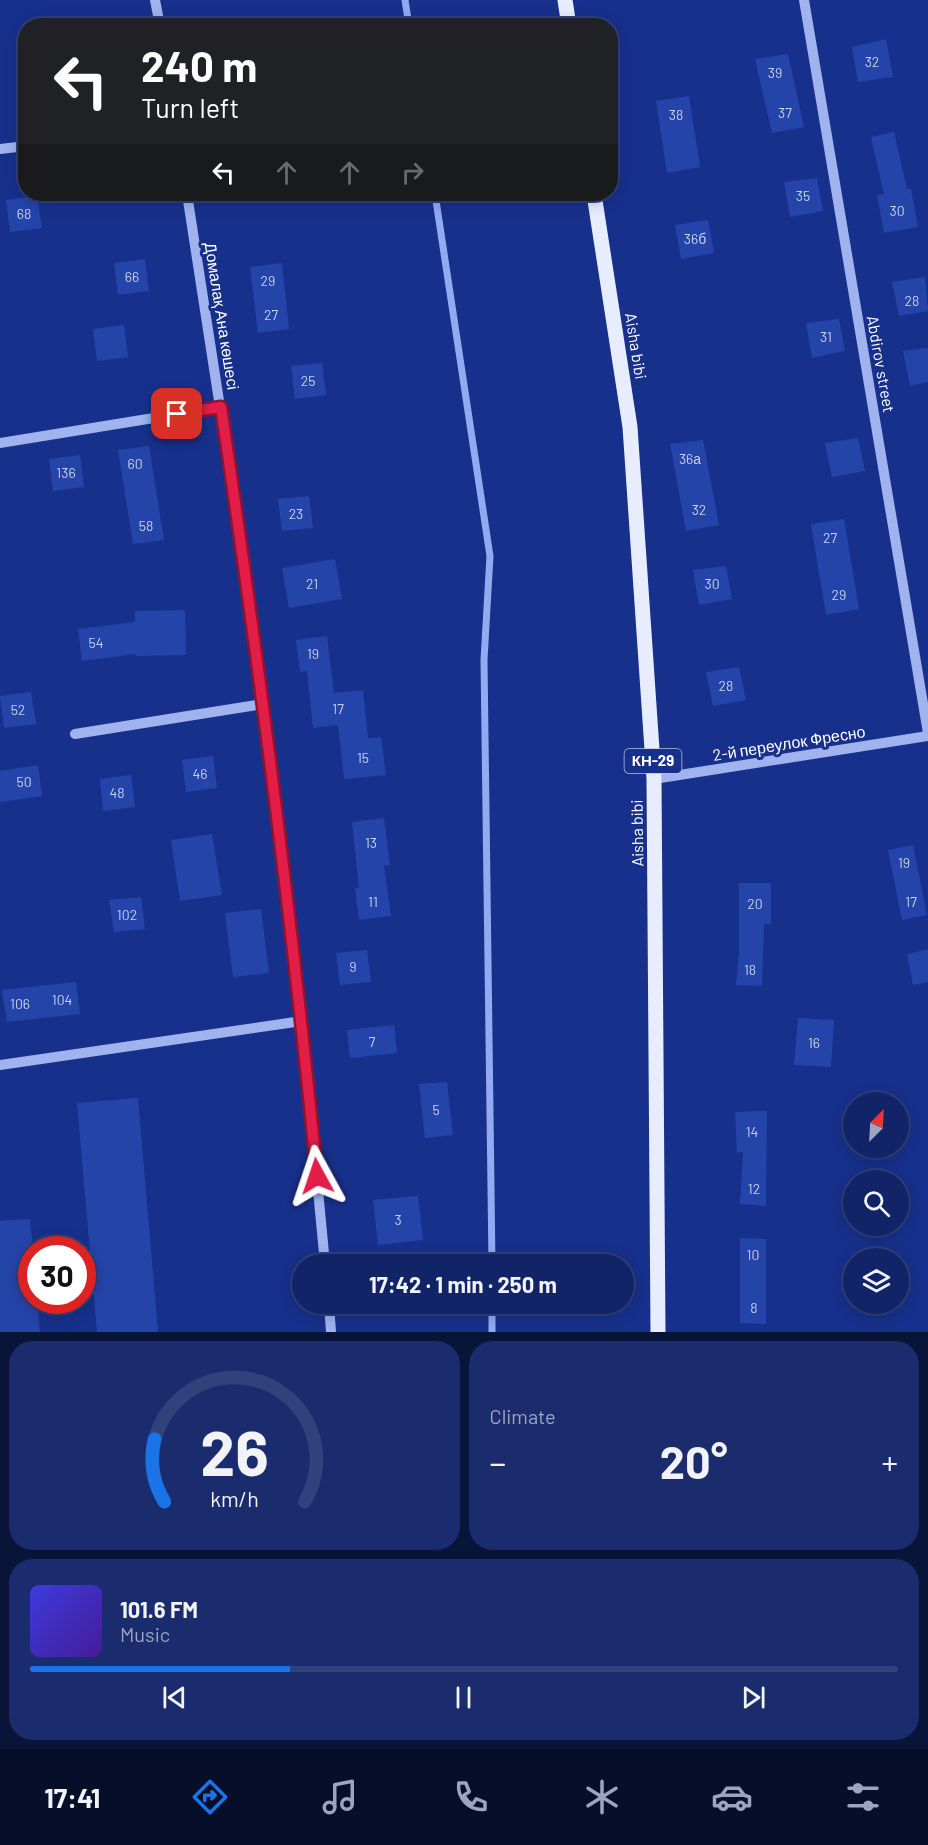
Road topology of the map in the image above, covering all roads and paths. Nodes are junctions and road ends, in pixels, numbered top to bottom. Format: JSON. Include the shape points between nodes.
{"nodes":[{"id":1,"x":155,"y":0,"type":"edge"},
{"id":2,"x":565,"y":0,"type":"edge"},
{"id":3,"x":804,"y":0,"type":"edge"},
{"id":4,"x":158,"y":18,"type":"edge"},
{"id":5,"x":568,"y":18,"type":"edge"},
{"id":6,"x":18,"y":147,"type":"edge"},
{"id":7,"x":0,"y":149,"type":"edge"},
{"id":8,"x":188,"y":201,"type":"edge"},
{"id":9,"x":595,"y":201,"type":"edge"},
{"id":10,"x":221,"y":407,"type":"junction"},
{"id":11,"x":0,"y":442,"type":"edge"},
{"id":12,"x":263,"y":704,"type":"junction"},
{"id":13,"x":75,"y":734,"type":"dead end"},
{"id":14,"x":928,"y":735,"type":"edge"},
{"id":15,"x":654,"y":778,"type":"junction"},
{"id":16,"x":302,"y":1021,"type":"junction"},
{"id":17,"x":0,"y":1065,"type":"edge"},
{"id":18,"x":324,"y":1254,"type":"edge"},
{"id":19,"x":329,"y":1314,"type":"edge"},
{"id":20,"x":331,"y":1332,"type":"edge"},
{"id":21,"x":658,"y":1332,"type":"edge"}],
"edges":[{"from":1,"to":4,"type":"street"},
{"from":2,"to":5,"type":"main road"},
{"from":3,"to":14,"type":"street","name":"Abdirov street"},
{"from":6,"to":7,"type":"street"},
{"from":8,"to":10,"type":"street","name":"Домалақ Ана көшесі"},
{"from":9,"to":15,"type":"main road","name":"Aisha bibi","number":"КН-29","via":[[630,427]]},
{"from":10,"to":11,"type":"street"},
{"from":10,"to":12,"type":"street","name":"Домалақ Ана көшесі"},
{"from":12,"to":13,"type":"street"},
{"from":12,"to":16,"type":"street","name":"Домалақ Ана көшесі"},
{"from":14,"to":15,"type":"street","name":"2-й переулок Фресно"},
{"from":15,"to":21,"type":"main road","name":"Aisha bibi","number":"КН-29"},
{"from":16,"to":17,"type":"street"},
{"from":16,"to":18,"type":"street","name":"Домалақ Ана көшесі"},
{"from":19,"to":20,"type":"street"}]}
